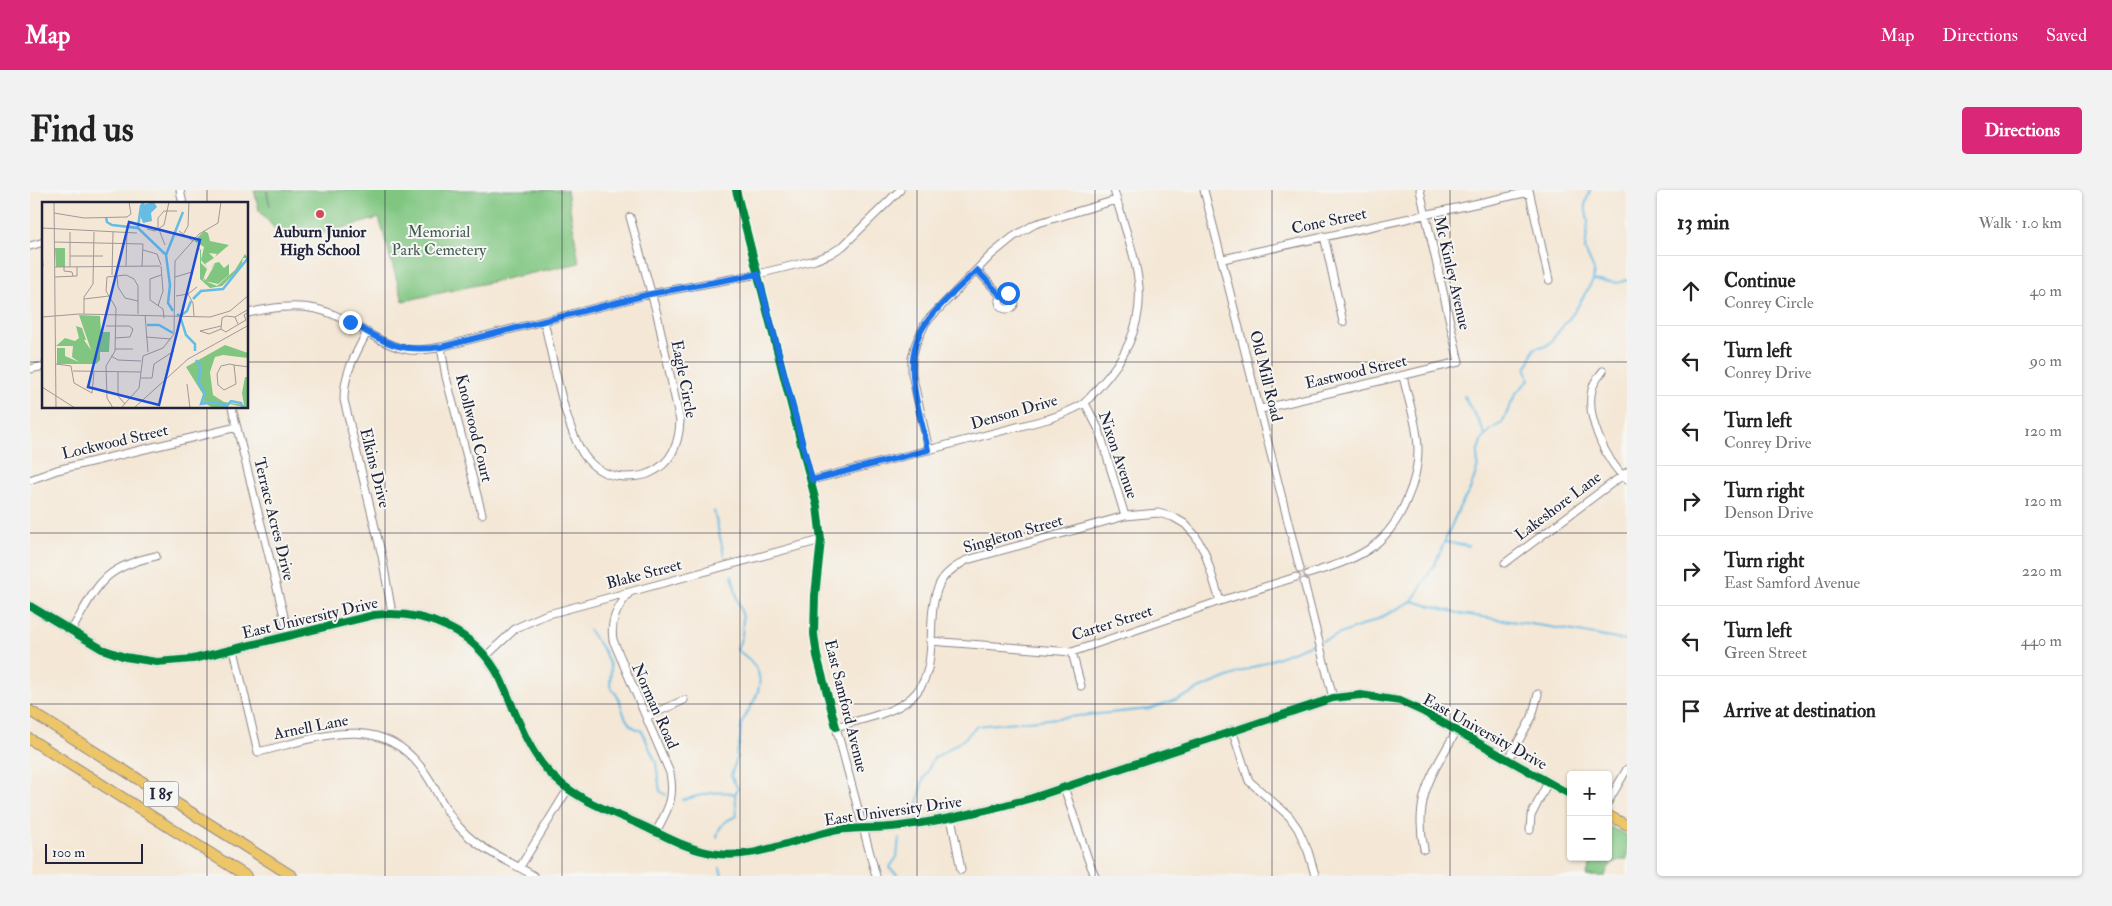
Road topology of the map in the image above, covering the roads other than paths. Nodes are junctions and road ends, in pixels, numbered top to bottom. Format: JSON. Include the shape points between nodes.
{"nodes":[{"id":1,"x":736,"y":190,"type":"edge"},
{"id":2,"x":900,"y":190,"type":"edge"},
{"id":3,"x":1114,"y":190,"type":"edge"},
{"id":4,"x":1204,"y":190,"type":"edge"},
{"id":5,"x":1420,"y":190,"type":"edge"},
{"id":6,"x":1529,"y":191,"type":"edge"},
{"id":7,"x":1116,"y":200,"type":"junction"},
{"id":8,"x":1425,"y":214,"type":"junction"},
{"id":9,"x":630,"y":217,"type":"dead end"},
{"id":10,"x":1324,"y":236,"type":"junction"},
{"id":11,"x":1223,"y":259,"type":"junction"},
{"id":12,"x":977,"y":270,"type":"junction"},
{"id":13,"x":758,"y":274,"type":"junction"},
{"id":14,"x":1549,"y":280,"type":"dead end"},
{"id":15,"x":650,"y":294,"type":"junction"},
{"id":16,"x":1001,"y":296,"type":"dead end"},
{"id":17,"x":249,"y":313,"type":"edge"},
{"id":18,"x":544,"y":320,"type":"junction"},
{"id":19,"x":1343,"y":322,"type":"dead end"},
{"id":20,"x":367,"y":332,"type":"junction"},
{"id":21,"x":441,"y":347,"type":"junction"},
{"id":22,"x":1459,"y":362,"type":"joint"},
{"id":23,"x":1603,"y":371,"type":"dead end"},
{"id":24,"x":1403,"y":376,"type":"junction"},
{"id":25,"x":1085,"y":403,"type":"junction"},
{"id":26,"x":232,"y":409,"type":"edge"},
{"id":27,"x":1260,"y":409,"type":"junction"},
{"id":28,"x":238,"y":426,"type":"junction"},
{"id":29,"x":928,"y":450,"type":"junction"},
{"id":30,"x":1625,"y":476,"type":"edge"},
{"id":31,"x":30,"y":480,"type":"edge"},
{"id":32,"x":812,"y":480,"type":"junction"},
{"id":33,"x":482,"y":514,"type":"dead end"},
{"id":34,"x":1125,"y":516,"type":"junction"},
{"id":35,"x":821,"y":540,"type":"junction"},
{"id":36,"x":156,"y":556,"type":"dead end"},
{"id":37,"x":1505,"y":562,"type":"dead end"},
{"id":38,"x":1300,"y":569,"type":"junction"},
{"id":39,"x":1308,"y":574,"type":"junction"},
{"id":40,"x":1296,"y":578,"type":"junction"},
{"id":41,"x":1304,"y":582,"type":"junction"},
{"id":42,"x":629,"y":592,"type":"junction"},
{"id":43,"x":1220,"y":601,"type":"junction"},
{"id":44,"x":30,"y":606,"type":"edge"},
{"id":45,"x":392,"y":613,"type":"junction"},
{"id":46,"x":71,"y":631,"type":"junction"},
{"id":47,"x":289,"y":636,"type":"junction"},
{"id":48,"x":930,"y":641,"type":"junction"},
{"id":49,"x":234,"y":650,"type":"junction"},
{"id":50,"x":1072,"y":652,"type":"junction"},
{"id":51,"x":485,"y":657,"type":"junction"},
{"id":52,"x":1081,"y":686,"type":"dead end"},
{"id":53,"x":1538,"y":694,"type":"dead end"},
{"id":54,"x":1333,"y":698,"type":"junction"},
{"id":55,"x":684,"y":700,"type":"dead end"},
{"id":56,"x":30,"y":711,"type":"edge"},
{"id":57,"x":646,"y":717,"type":"junction"},
{"id":58,"x":836,"y":727,"type":"junction"},
{"id":59,"x":1232,"y":730,"type":"junction"},
{"id":60,"x":1457,"y":730,"type":"junction"},
{"id":61,"x":30,"y":739,"type":"edge"},
{"id":62,"x":1508,"y":760,"type":"junction"},
{"id":63,"x":1627,"y":769,"type":"edge"},
{"id":64,"x":1548,"y":782,"type":"junction"},
{"id":65,"x":1064,"y":787,"type":"junction"},
{"id":66,"x":568,"y":789,"type":"junction"},
{"id":67,"x":1567,"y":793,"type":"edge"},
{"id":68,"x":1612,"y":795,"type":"edge"},
{"id":69,"x":1610,"y":816,"type":"edge"},
{"id":70,"x":951,"y":817,"type":"junction"},
{"id":71,"x":1627,"y":825,"type":"edge"},
{"id":72,"x":862,"y":828,"type":"junction"},
{"id":73,"x":1530,"y":830,"type":"dead end"},
{"id":74,"x":656,"y":832,"type":"junction"},
{"id":75,"x":1424,"y":849,"type":"dead end"},
{"id":76,"x":520,"y":867,"type":"junction"},
{"id":77,"x":961,"y":870,"type":"dead end"},
{"id":78,"x":1315,"y":875,"type":"dead end"},
{"id":79,"x":246,"y":876,"type":"edge"},
{"id":80,"x":292,"y":876,"type":"edge"},
{"id":81,"x":534,"y":876,"type":"edge"},
{"id":82,"x":876,"y":876,"type":"edge"},
{"id":83,"x":1096,"y":876,"type":"edge"}],
"edges":[{"from":1,"to":13,"type":"street","name":"East Samford Avenue"},
{"from":2,"to":13,"type":"street","via":[[861,230],[830,254]]},
{"from":3,"to":7,"type":"street","name":"Denson Drive"},
{"from":4,"to":11,"type":"street","name":"Old Mill Road"},
{"from":5,"to":8,"type":"street","name":"Mc Kinley Avenue"},
{"from":6,"to":8,"type":"street","name":"Cone Street"},
{"from":6,"to":14,"type":"street"},
{"from":7,"to":12,"type":"street","via":[[1035,224],[1008,241]]},
{"from":7,"to":25,"type":"street","name":"Denson Drive","via":[[1135,263],[1139,285],[1138,315],[1135,330],[1118,366]]},
{"from":8,"to":10,"type":"street","name":"Cone Street"},
{"from":8,"to":22,"type":"street","name":"Mc Kinley Avenue"},
{"from":9,"to":15,"type":"street","name":"Eagle Circle"},
{"from":10,"to":11,"type":"street","name":"Cone Street"},
{"from":10,"to":19,"type":"street"},
{"from":11,"to":27,"type":"street","name":"Old Mill Road"},
{"from":12,"to":16,"type":"street"},
{"from":12,"to":29,"type":"street","via":[[926,322],[916,343],[912,374]]},
{"from":13,"to":15,"type":"street"},
{"from":13,"to":32,"type":"street","name":"East Samford Avenue"},
{"from":15,"to":18,"type":"street"},
{"from":15,"to":18,"type":"street","name":"Eagle Circle","via":[[680,421],[678,443],[661,467],[633,478],[610,475],[586,458],[570,423]]},
{"from":17,"to":20,"type":"street","via":[[293,306],[316,308]]},
{"from":18,"to":21,"type":"street"},
{"from":20,"to":21,"type":"street","via":[[405,349]]},
{"from":20,"to":45,"type":"street","name":"Elkins Drive","via":[[349,368],[344,400],[382,556]]},
{"from":21,"to":33,"type":"street","name":"Knollwood Court"},
{"from":22,"to":24,"type":"street","name":"Eastwood Street"},
{"from":23,"to":30,"type":"street","via":[[1591,394],[1595,427],[1604,448]]},
{"from":24,"to":27,"type":"street","name":"Eastwood Street"},
{"from":24,"to":39,"type":"street","via":[[1418,450],[1414,480],[1401,514],[1389,531],[1367,551]]},
{"from":25,"to":29,"type":"street","name":"Denson Drive","via":[[1048,419]]},
{"from":25,"to":34,"type":"street","name":"Nixon Avenue","via":[[1107,452]]},
{"from":26,"to":28,"type":"street","name":"Terrace Acres Drive"},
{"from":27,"to":38,"type":"street","name":"Old Mill Road"},
{"from":28,"to":31,"type":"street","name":"Lockwood Street","via":[[57,470]]},
{"from":28,"to":47,"type":"street","name":"Terrace Acres Drive"},
{"from":29,"to":32,"type":"street","name":"Denson Drive"},
{"from":30,"to":37,"type":"street","name":"Lakeshore Lane"},
{"from":32,"to":35,"type":"street","name":"East Samford Avenue"},
{"from":34,"to":43,"type":"street","name":"Singleton Street","via":[[1158,513],[1185,524],[1199,541]]},
{"from":34,"to":48,"type":"street","name":"Singleton Street","via":[[967,560],[954,567],[939,583]]},
{"from":35,"to":42,"type":"street","name":"Blake Street"},
{"from":35,"to":58,"type":"street","name":"East Samford Avenue","via":[[814,634]]},
{"from":36,"to":46,"type":"street","via":[[120,566],[107,576]]},
{"from":38,"to":39,"type":"street"},
{"from":38,"to":40,"type":"street"},
{"from":39,"to":41,"type":"street"},
{"from":40,"to":41,"type":"street"},
{"from":40,"to":43,"type":"street","name":"Carter Street"},
{"from":41,"to":54,"type":"street"},
{"from":42,"to":51,"type":"street","name":"Blake Street","via":[[530,621],[516,628]]},
{"from":42,"to":57,"type":"street","name":"Norman Road","via":[[619,605],[611,627],[613,640]]},
{"from":43,"to":50,"type":"street","name":"Carter Street"},
{"from":44,"to":46,"type":"main road","name":"East University Drive"},
{"from":45,"to":47,"type":"main road","name":"East University Drive"},
{"from":45,"to":51,"type":"main road","name":"East University Drive","via":[[421,616],[439,622],[464,637]]},
{"from":46,"to":49,"type":"main road","name":"East University Drive","via":[[102,649],[146,661],[178,661]]},
{"from":47,"to":49,"type":"main road","name":"East University Drive"},
{"from":48,"to":50,"type":"street","name":"Carter Street"},
{"from":48,"to":58,"type":"street","name":"Singleton Street","via":[[928,670],[912,697],[886,712]]},
{"from":49,"to":76,"type":"street","name":"Arnell Lane","via":[[258,752],[342,733],[364,733],[393,742],[421,766],[462,830],[492,853]]},
{"from":50,"to":52,"type":"street"},
{"from":51,"to":66,"type":"main road","name":"East University Drive","via":[[499,677],[539,761]]},
{"from":53,"to":62,"type":"street","via":[[1532,717]]},
{"from":54,"to":59,"type":"main road","name":"East University Drive"},
{"from":54,"to":60,"type":"main road","name":"East University Drive","via":[[1361,695],[1400,701]]},
{"from":55,"to":57,"type":"street"},
{"from":56,"to":80,"type":"highway","number":"I 85"},
{"from":57,"to":74,"type":"street","name":"Norman Road","via":[[670,773],[673,788],[671,803]]},
{"from":58,"to":72,"type":"street","name":"East Samford Avenue"},
{"from":59,"to":65,"type":"main road","name":"East University Drive"},
{"from":59,"to":78,"type":"street","via":[[1249,781],[1289,816],[1308,851]]},
{"from":60,"to":62,"type":"main road","name":"East University Drive"},
{"from":60,"to":75,"type":"street","via":[[1424,792],[1419,828]]},
{"from":61,"to":79,"type":"highway","number":"I 85"},
{"from":62,"to":64,"type":"main road","name":"East University Drive"},
{"from":63,"to":68,"type":"street"},
{"from":64,"to":67,"type":"main road","name":"East University Drive"},
{"from":64,"to":73,"type":"street","via":[[1531,816]]},
{"from":65,"to":70,"type":"main road","name":"East University Drive","via":[[1010,804]]},
{"from":65,"to":83,"type":"street"},
{"from":66,"to":74,"type":"main road","name":"East University Drive"},
{"from":66,"to":76,"type":"street"},
{"from":69,"to":71,"type":"main road"},
{"from":70,"to":72,"type":"main road","name":"East University Drive","via":[[901,826]]},
{"from":70,"to":77,"type":"street"},
{"from":72,"to":74,"type":"main road","name":"East University Drive","via":[[833,831],[738,855],[701,851]]},
{"from":72,"to":82,"type":"street","name":"East Samford Avenue"},
{"from":76,"to":81,"type":"street","name":"Arnell Lane"}]}
